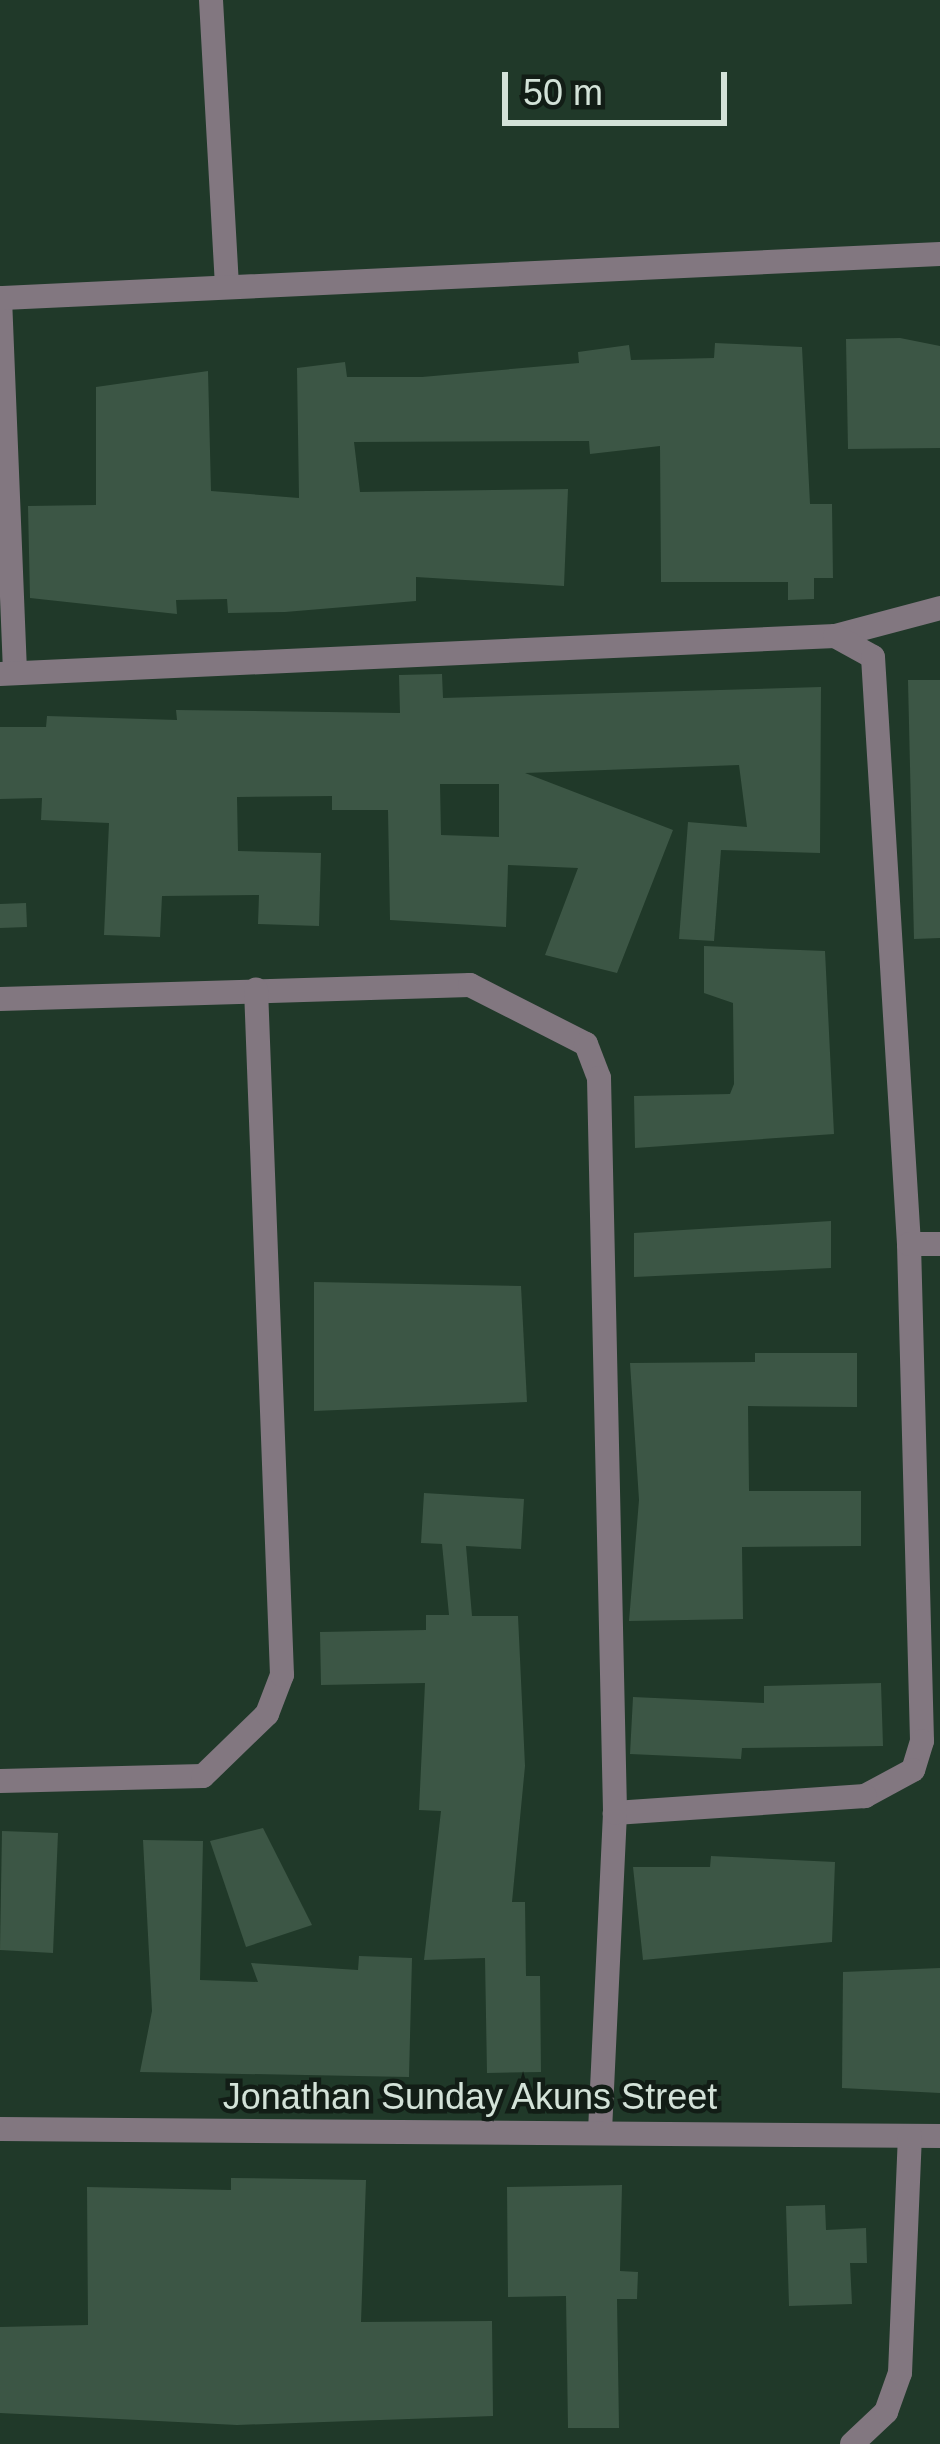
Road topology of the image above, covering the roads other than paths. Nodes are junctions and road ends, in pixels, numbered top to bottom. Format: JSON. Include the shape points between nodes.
{"nodes":[{"id":1,"x":211,"y":0,"type":"edge"},
{"id":2,"x":940,"y":254,"type":"edge"},
{"id":3,"x":227,"y":287,"type":"junction"},
{"id":4,"x":2,"y":298,"type":"edge"},
{"id":5,"x":940,"y":608,"type":"edge"},
{"id":6,"x":835,"y":637,"type":"junction"},
{"id":7,"x":7,"y":673,"type":"edge"},
{"id":8,"x":256,"y":989,"type":"junction"},
{"id":9,"x":0,"y":998,"type":"edge"},
{"id":10,"x":909,"y":1244,"type":"junction"},
{"id":11,"x":940,"y":1244,"type":"edge"},
{"id":12,"x":0,"y":1780,"type":"edge"},
{"id":13,"x":615,"y":1813,"type":"junction"},
{"id":14,"x":600,"y":2126,"type":"junction"},
{"id":15,"x":0,"y":2129,"type":"edge"},
{"id":16,"x":910,"y":2136,"type":"junction"},
{"id":17,"x":940,"y":2136,"type":"edge"},
{"id":18,"x":864,"y":2440,"type":"edge"}],
"edges":[{"from":1,"to":3,"type":"street"},
{"from":2,"to":3,"type":"street"},
{"from":3,"to":4,"type":"street"},
{"from":4,"to":7,"type":"street"},
{"from":5,"to":6,"type":"street"},
{"from":6,"to":7,"type":"street"},
{"from":6,"to":10,"type":"street","via":[[860,645],[877,670]]},
{"from":8,"to":9,"type":"street"},
{"from":8,"to":12,"type":"street","via":[[282,1675],[256,1729],[203,1776]]},
{"from":8,"to":13,"type":"street","via":[[470,985],[586,1043],[599,1078]]},
{"from":10,"to":11,"type":"street"},
{"from":10,"to":13,"type":"street","via":[[922,1741],[913,1770],[865,1796]]},
{"from":13,"to":14,"type":"street"},
{"from":14,"to":15,"type":"street","name":"Jonathan Sunday Akuns Street"},
{"from":14,"to":16,"type":"street","name":"Jonathan Sunday Akuns Street"},
{"from":16,"to":17,"type":"street","name":"Jonathan Sunday Akuns Street"},
{"from":16,"to":18,"type":"street","via":[[906,2343],[886,2412]]}]}
